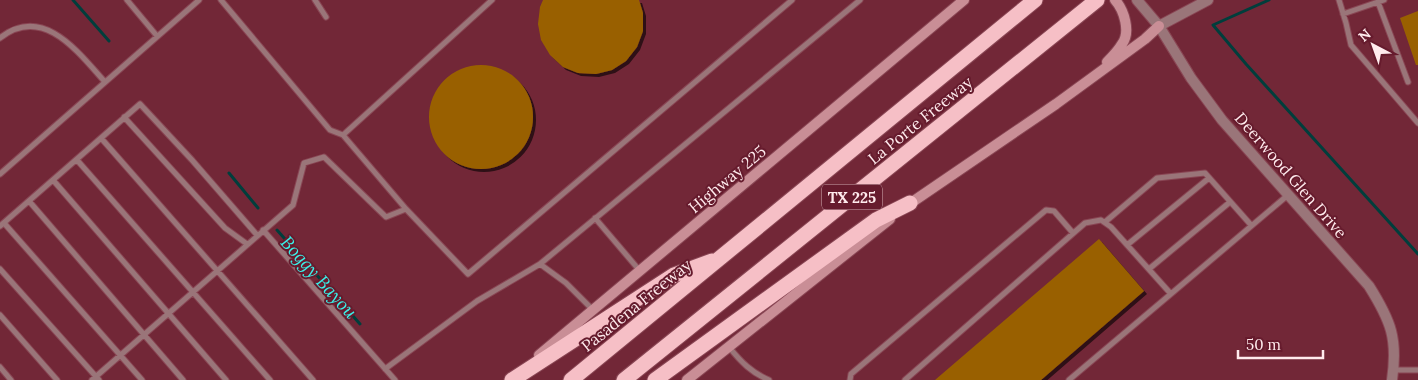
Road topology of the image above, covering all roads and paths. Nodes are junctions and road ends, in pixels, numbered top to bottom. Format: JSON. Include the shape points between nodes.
{"nodes":[{"id":1,"x":127,"y":0,"type":"edge"},
{"id":2,"x":200,"y":0,"type":"edge"},
{"id":3,"x":222,"y":0,"type":"edge"},
{"id":4,"x":315,"y":0,"type":"edge"},
{"id":5,"x":492,"y":0,"type":"edge"},
{"id":6,"x":792,"y":0,"type":"edge"},
{"id":7,"x":860,"y":0,"type":"edge"},
{"id":8,"x":964,"y":0,"type":"edge"},
{"id":9,"x":1035,"y":0,"type":"edge"},
{"id":10,"x":1097,"y":0,"type":"edge"},
{"id":11,"x":1115,"y":0,"type":"edge"},
{"id":12,"x":1138,"y":0,"type":"edge"},
{"id":13,"x":1208,"y":0,"type":"edge"},
{"id":14,"x":1339,"y":0,"type":"edge"},
{"id":15,"x":1381,"y":1,"type":"edge"},
{"id":16,"x":1343,"y":14,"type":"junction"},
{"id":17,"x":326,"y":17,"type":"dead end"},
{"id":18,"x":1159,"y":26,"type":"junction"},
{"id":19,"x":157,"y":36,"type":"junction"},
{"id":20,"x":0,"y":38,"type":"edge"},
{"id":21,"x":1095,"y":76,"type":"junction"},
{"id":22,"x":105,"y":82,"type":"junction"},
{"id":23,"x":1408,"y":82,"type":"dead end"},
{"id":24,"x":124,"y":117,"type":"junction"},
{"id":25,"x":1418,"y":123,"type":"edge"},
{"id":26,"x":343,"y":135,"type":"junction"},
{"id":27,"x":100,"y":138,"type":"junction"},
{"id":28,"x":77,"y":160,"type":"junction"},
{"id":29,"x":0,"y":174,"type":"edge"},
{"id":30,"x":1209,"y":178,"type":"junction"},
{"id":31,"x":53,"y":180,"type":"junction"},
{"id":32,"x":1288,"y":195,"type":"junction"},
{"id":33,"x":29,"y":201,"type":"junction"},
{"id":34,"x":1230,"y":202,"type":"junction"},
{"id":35,"x":910,"y":203,"type":"junction"},
{"id":36,"x":406,"y":209,"type":"junction"},
{"id":37,"x":595,"y":218,"type":"junction"},
{"id":38,"x":1105,"y":222,"type":"junction"},
{"id":39,"x":2,"y":224,"type":"edge"},
{"id":40,"x":1251,"y":226,"type":"junction"},
{"id":41,"x":264,"y":230,"type":"junction"},
{"id":42,"x":1073,"y":233,"type":"junction"},
{"id":43,"x":257,"y":235,"type":"junction"},
{"id":44,"x":248,"y":244,"type":"junction"},
{"id":45,"x":1127,"y":245,"type":"junction"},
{"id":46,"x":723,"y":258,"type":"junction"},
{"id":47,"x":540,"y":264,"type":"junction"},
{"id":48,"x":0,"y":269,"type":"edge"},
{"id":49,"x":1149,"y":269,"type":"junction"},
{"id":50,"x":217,"y":271,"type":"junction"},
{"id":51,"x":640,"y":271,"type":"junction"},
{"id":52,"x":192,"y":292,"type":"junction"},
{"id":53,"x":1171,"y":294,"type":"junction"},
{"id":54,"x":594,"y":310,"type":"junction"},
{"id":55,"x":168,"y":313,"type":"junction"},
{"id":56,"x":0,"y":315,"type":"edge"},
{"id":57,"x":143,"y":336,"type":"junction"},
{"id":58,"x":729,"y":347,"type":"junction"},
{"id":59,"x":120,"y":356,"type":"junction"},
{"id":60,"x":0,"y":367,"type":"edge"},
{"id":61,"x":385,"y":369,"type":"junction"},
{"id":62,"x":1418,"y":370,"type":"edge"},
{"id":63,"x":1393,"y":375,"type":"edge"},
{"id":64,"x":96,"y":379,"type":"edge"},
{"id":65,"x":11,"y":380,"type":"edge"},
{"id":66,"x":57,"y":380,"type":"edge"},
{"id":67,"x":142,"y":380,"type":"edge"},
{"id":68,"x":183,"y":380,"type":"edge"},
{"id":69,"x":226,"y":380,"type":"edge"},
{"id":70,"x":270,"y":380,"type":"edge"},
{"id":71,"x":313,"y":380,"type":"edge"},
{"id":72,"x":395,"y":380,"type":"edge"},
{"id":73,"x":511,"y":380,"type":"edge"},
{"id":74,"x":571,"y":380,"type":"edge"},
{"id":75,"x":624,"y":380,"type":"edge"},
{"id":76,"x":655,"y":380,"type":"edge"},
{"id":77,"x":687,"y":380,"type":"edge"},
{"id":78,"x":769,"y":380,"type":"edge"},
{"id":79,"x":850,"y":380,"type":"edge"},
{"id":80,"x":905,"y":380,"type":"edge"},
{"id":81,"x":1069,"y":380,"type":"edge"}],
"edges":[{"from":1,"to":19,"type":"lane"},
{"from":2,"to":19,"type":"lane"},
{"from":3,"to":26,"type":"lane","via":[[330,130]]},
{"from":4,"to":17,"type":"lane"},
{"from":5,"to":26,"type":"lane"},
{"from":6,"to":36,"type":"lane","via":[[468,274]]},
{"from":7,"to":37,"type":"lane"},
{"from":8,"to":51,"type":"main road","name":"Highway 225"},
{"from":9,"to":46,"type":"highway","name":"La Porte Freeway","number":"TX 225"},
{"from":10,"to":75,"type":"highway","name":"La Porte Freeway","number":"TX 225"},
{"from":11,"to":21,"type":"main road","via":[[1122,8],[1126,30],[1124,43]]},
{"from":12,"to":18,"type":"street","name":"Deerwood Glen Drive"},
{"from":13,"to":18,"type":"street"},
{"from":14,"to":16,"type":"lane"},
{"from":15,"to":16,"type":"lane"},
{"from":15,"to":23,"type":"lane"},
{"from":16,"to":25,"type":"lane","via":[[1351,46]]},
{"from":18,"to":21,"type":"main road"},
{"from":18,"to":32,"type":"street","name":"Deerwood Glen Drive","via":[[1190,78],[1222,120]]},
{"from":19,"to":22,"type":"lane"},
{"from":20,"to":22,"type":"lane","via":[[20,27],[51,30],[82,56]]},
{"from":21,"to":35,"type":"main road"},
{"from":22,"to":29,"type":"lane"},
{"from":24,"to":27,"type":"lane"},
{"from":24,"to":43,"type":"lane","via":[[140,104]]},
{"from":24,"to":44,"type":"lane","via":[[225,228]]},
{"from":26,"to":36,"type":"lane"},
{"from":27,"to":28,"type":"lane"},
{"from":27,"to":50,"type":"lane"},
{"from":28,"to":31,"type":"lane"},
{"from":28,"to":52,"type":"lane"},
{"from":30,"to":34,"type":"lane"},
{"from":30,"to":38,"type":"lane","via":[[1205,173],[1157,178]]},
{"from":30,"to":45,"type":"lane"},
{"from":31,"to":33,"type":"lane"},
{"from":31,"to":55,"type":"lane"},
{"from":32,"to":40,"type":"lane"},
{"from":32,"to":63,"type":"street","name":"Deerwood Glen Drive","via":[[1369,286],[1386,312],[1395,360]]},
{"from":33,"to":39,"type":"lane"},
{"from":33,"to":57,"type":"lane"},
{"from":34,"to":40,"type":"lane"},
{"from":34,"to":49,"type":"lane"},
{"from":35,"to":58,"type":"main road"},
{"from":35,"to":76,"type":"highway","via":[[876,220]]},
{"from":36,"to":41,"type":"lane","via":[[386,217],[324,157],[304,163],[293,205]]},
{"from":37,"to":47,"type":"lane"},
{"from":37,"to":51,"type":"lane"},
{"from":38,"to":42,"type":"lane","via":[[1085,223]]},
{"from":38,"to":45,"type":"lane"},
{"from":39,"to":59,"type":"lane"},
{"from":40,"to":53,"type":"lane"},
{"from":41,"to":43,"type":"lane"},
{"from":41,"to":61,"type":"lane"},
{"from":42,"to":79,"type":"lane","via":[[1054,211],[1046,210],[851,374]]},
{"from":42,"to":80,"type":"lane"},
{"from":43,"to":44,"type":"lane"},
{"from":44,"to":50,"type":"lane"},
{"from":45,"to":49,"type":"lane"},
{"from":46,"to":73,"type":"highway","via":[[674,275]]},
{"from":46,"to":74,"type":"highway","name":"Pasadena Freeway","number":"TX 225"},
{"from":47,"to":54,"type":"lane"},
{"from":47,"to":61,"type":"lane","via":[[477,301]]},
{"from":48,"to":64,"type":"lane"},
{"from":49,"to":53,"type":"lane"},
{"from":50,"to":52,"type":"lane"},
{"from":50,"to":71,"type":"lane"},
{"from":51,"to":54,"type":"main road","name":"Highway 225"},
{"from":52,"to":55,"type":"lane"},
{"from":52,"to":70,"type":"lane"},
{"from":53,"to":81,"type":"lane"},
{"from":54,"to":73,"type":"main road","name":"Highway 225"},
{"from":55,"to":57,"type":"lane"},
{"from":55,"to":69,"type":"lane"},
{"from":56,"to":66,"type":"lane"},
{"from":57,"to":59,"type":"lane"},
{"from":57,"to":68,"type":"lane"},
{"from":58,"to":77,"type":"main road"},
{"from":58,"to":78,"type":"lane","via":[[745,366]]},
{"from":59,"to":64,"type":"lane"},
{"from":59,"to":67,"type":"lane"},
{"from":60,"to":65,"type":"lane"},
{"from":61,"to":72,"type":"lane"},
{"from":62,"to":63,"type":"lane"}]}
